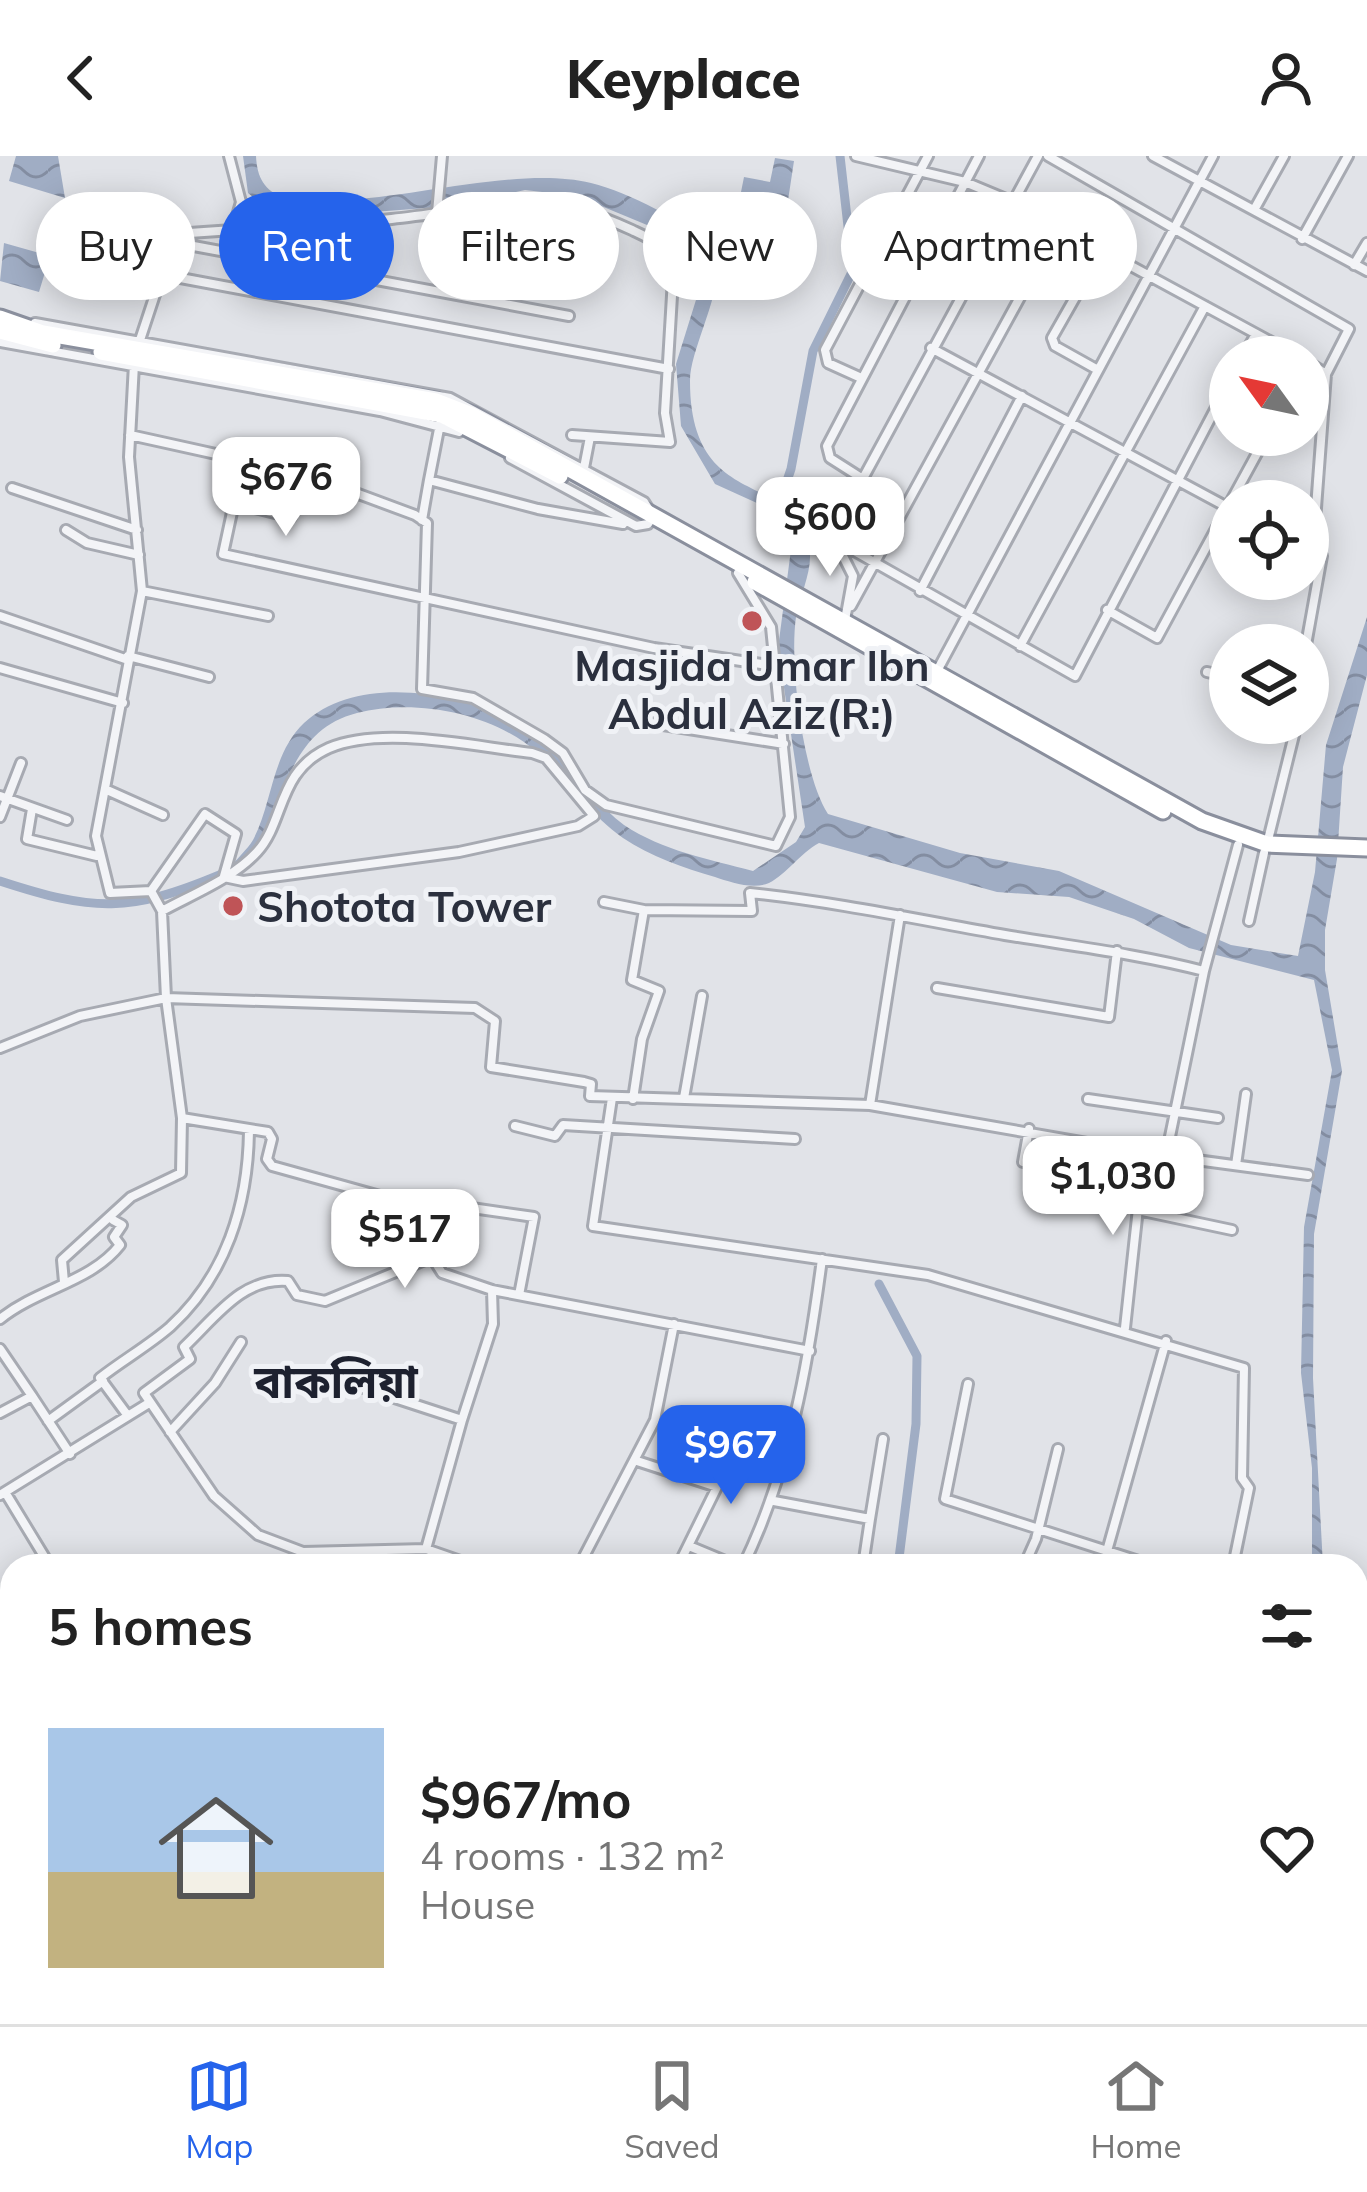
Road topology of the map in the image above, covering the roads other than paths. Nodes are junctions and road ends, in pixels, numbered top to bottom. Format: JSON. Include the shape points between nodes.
{"nodes":[{"id":1,"x":229,"y":156,"type":"edge"},
{"id":2,"x":442,"y":156,"type":"edge"},
{"id":3,"x":928,"y":156,"type":"edge"},
{"id":4,"x":979,"y":156,"type":"edge"},
{"id":5,"x":1038,"y":156,"type":"edge"},
{"id":6,"x":1048,"y":156,"type":"edge"},
{"id":7,"x":1154,"y":156,"type":"edge"},
{"id":8,"x":1213,"y":156,"type":"edge"},
{"id":9,"x":1283,"y":156,"type":"edge"},
{"id":10,"x":1348,"y":156,"type":"edge"},
{"id":11,"x":858,"y":157,"type":"edge"},
{"id":12,"x":921,"y":172,"type":"junction"},
{"id":13,"x":1199,"y":181,"type":"junction"},
{"id":14,"x":965,"y":182,"type":"junction"},
{"id":15,"x":239,"y":192,"type":"edge"},
{"id":16,"x":438,"y":192,"type":"edge"},
{"id":17,"x":989,"y":192,"type":"edge"},
{"id":18,"x":1018,"y":192,"type":"edge"},
{"id":19,"x":1254,"y":210,"type":"junction"},
{"id":20,"x":619,"y":226,"type":"edge"},
{"id":21,"x":1174,"y":228,"type":"junction"},
{"id":22,"x":1302,"y":239,"type":"junction"},
{"id":23,"x":195,"y":242,"type":"edge"},
{"id":24,"x":1367,"y":243,"type":"edge"},
{"id":25,"x":1354,"y":265,"type":"junction"},
{"id":26,"x":1137,"y":269,"type":"edge"},
{"id":27,"x":1367,"y":271,"type":"edge"},
{"id":28,"x":1149,"y":276,"type":"junction"},
{"id":29,"x":195,"y":281,"type":"edge"},
{"id":30,"x":152,"y":300,"type":"edge"},
{"id":31,"x":959,"y":300,"type":"edge"},
{"id":32,"x":1017,"y":300,"type":"edge"},
{"id":33,"x":1074,"y":300,"type":"edge"},
{"id":34,"x":1205,"y":306,"type":"junction"},
{"id":35,"x":0,"y":315,"type":"edge"},
{"id":36,"x":569,"y":316,"type":"dead end"},
{"id":37,"x":0,"y":331,"type":"edge"},
{"id":38,"x":1256,"y":334,"type":"joint"},
{"id":39,"x":1260,"y":336,"type":"edge"},
{"id":40,"x":0,"y":342,"type":"edge"},
{"id":41,"x":139,"y":342,"type":"junction"},
{"id":42,"x":932,"y":348,"type":"junction"},
{"id":43,"x":134,"y":365,"type":"junction"},
{"id":44,"x":1329,"y":368,"type":"edge"},
{"id":45,"x":669,"y":369,"type":"junction"},
{"id":46,"x":1098,"y":370,"type":"junction"},
{"id":47,"x":977,"y":372,"type":"junction"},
{"id":48,"x":859,"y":377,"type":"junction"},
{"id":49,"x":1022,"y":396,"type":"junction"},
{"id":50,"x":1209,"y":420,"type":"edge"},
{"id":51,"x":1070,"y":421,"type":"junction"},
{"id":52,"x":440,"y":424,"type":"junction"},
{"id":53,"x":130,"y":435,"type":"junction"},
{"id":54,"x":572,"y":435,"type":"dead end"},
{"id":55,"x":590,"y":437,"type":"junction"},
{"id":56,"x":502,"y":448,"type":"junction"},
{"id":57,"x":1126,"y":452,"type":"junction"},
{"id":58,"x":540,"y":455,"type":"junction"},
{"id":59,"x":1320,"y":456,"type":"edge"},
{"id":60,"x":584,"y":468,"type":"junction"},
{"id":61,"x":302,"y":473,"type":"junction"},
{"id":62,"x":429,"y":479,"type":"junction"},
{"id":63,"x":863,"y":479,"type":"junction"},
{"id":64,"x":1176,"y":480,"type":"junction"},
{"id":65,"x":12,"y":488,"type":"dead end"},
{"id":66,"x":1209,"y":495,"type":"edge"},
{"id":67,"x":422,"y":520,"type":"junction"},
{"id":68,"x":646,"y":522,"type":"junction"},
{"id":69,"x":66,"y":530,"type":"dead end"},
{"id":70,"x":137,"y":530,"type":"junction"},
{"id":71,"x":835,"y":540,"type":"junction"},
{"id":72,"x":1209,"y":541,"type":"edge"},
{"id":73,"x":139,"y":555,"type":"junction"},
{"id":74,"x":875,"y":567,"type":"junction"},
{"id":75,"x":738,"y":573,"type":"junction"},
{"id":76,"x":760,"y":579,"type":"junction"},
{"id":77,"x":142,"y":591,"type":"junction"},
{"id":78,"x":920,"y":591,"type":"junction"},
{"id":79,"x":421,"y":599,"type":"junction"},
{"id":80,"x":1107,"y":610,"type":"junction"},
{"id":81,"x":847,"y":614,"type":"junction"},
{"id":82,"x":822,"y":615,"type":"junction"},
{"id":83,"x":0,"y":616,"type":"edge"},
{"id":84,"x":268,"y":616,"type":"dead end"},
{"id":85,"x":967,"y":616,"type":"junction"},
{"id":86,"x":1310,"y":624,"type":"edge"},
{"id":87,"x":1020,"y":646,"type":"junction"},
{"id":88,"x":128,"y":658,"type":"junction"},
{"id":89,"x":775,"y":665,"type":"junction"},
{"id":90,"x":0,"y":668,"type":"edge"},
{"id":91,"x":937,"y":670,"type":"junction"},
{"id":92,"x":209,"y":677,"type":"dead end"},
{"id":93,"x":123,"y":704,"type":"junction"},
{"id":94,"x":644,"y":722,"type":"dead end"},
{"id":95,"x":784,"y":744,"type":"junction"},
{"id":96,"x":1292,"y":744,"type":"edge"},
{"id":97,"x":1059,"y":746,"type":"junction"},
{"id":98,"x":20,"y":763,"type":"dead end"},
{"id":99,"x":107,"y":790,"type":"junction"},
{"id":100,"x":3,"y":797,"type":"edge"},
{"id":101,"x":32,"y":809,"type":"junction"},
{"id":102,"x":163,"y":815,"type":"dead end"},
{"id":103,"x":0,"y":817,"type":"edge"},
{"id":104,"x":67,"y":820,"type":"dead end"},
{"id":105,"x":1238,"y":845,"type":"junction"},
{"id":106,"x":1265,"y":848,"type":"junction"},
{"id":107,"x":1360,"y":853,"type":"edge"},
{"id":108,"x":97,"y":856,"type":"junction"},
{"id":109,"x":224,"y":877,"type":"junction"},
{"id":110,"x":152,"y":891,"type":"junction"},
{"id":111,"x":604,"y":902,"type":"dead end"},
{"id":112,"x":644,"y":910,"type":"junction"},
{"id":113,"x":162,"y":911,"type":"junction"},
{"id":114,"x":900,"y":915,"type":"junction"},
{"id":115,"x":1249,"y":921,"type":"dead end"},
{"id":116,"x":1117,"y":951,"type":"junction"},
{"id":117,"x":1204,"y":971,"type":"junction"},
{"id":118,"x":938,"y":988,"type":"dead end"},
{"id":119,"x":702,"y":996,"type":"dead end"},
{"id":120,"x":166,"y":998,"type":"junction"},
{"id":121,"x":0,"y":1048,"type":"edge"},
{"id":122,"x":1246,"y":1094,"type":"dead end"},
{"id":123,"x":612,"y":1098,"type":"junction"},
{"id":124,"x":685,"y":1098,"type":"junction"},
{"id":125,"x":633,"y":1099,"type":"junction"},
{"id":126,"x":1088,"y":1099,"type":"dead end"},
{"id":127,"x":870,"y":1105,"type":"junction"},
{"id":128,"x":1175,"y":1112,"type":"junction"},
{"id":129,"x":182,"y":1118,"type":"junction"},
{"id":130,"x":1218,"y":1118,"type":"dead end"},
{"id":131,"x":515,"y":1126,"type":"dead end"},
{"id":132,"x":1029,"y":1129,"type":"junction"},
{"id":133,"x":250,"y":1130,"type":"junction"},
{"id":134,"x":609,"y":1130,"type":"junction"},
{"id":135,"x":795,"y":1138,"type":"dead end"},
{"id":136,"x":1144,"y":1153,"type":"junction"},
{"id":137,"x":1166,"y":1156,"type":"junction"},
{"id":138,"x":1236,"y":1165,"type":"junction"},
{"id":139,"x":1308,"y":1174,"type":"dead end"},
{"id":140,"x":1140,"y":1186,"type":"junction"},
{"id":141,"x":451,"y":1204,"type":"dead end"},
{"id":142,"x":1138,"y":1210,"type":"junction"},
{"id":143,"x":113,"y":1220,"type":"junction"},
{"id":144,"x":1232,"y":1230,"type":"dead end"},
{"id":145,"x":432,"y":1257,"type":"junction"},
{"id":146,"x":822,"y":1259,"type":"junction"},
{"id":147,"x":64,"y":1282,"type":"junction"},
{"id":148,"x":493,"y":1290,"type":"junction"},
{"id":149,"x":519,"y":1295,"type":"junction"},
{"id":150,"x":0,"y":1319,"type":"edge"},
{"id":151,"x":674,"y":1324,"type":"junction"},
{"id":152,"x":1125,"y":1328,"type":"junction"},
{"id":153,"x":1166,"y":1341,"type":"junction"},
{"id":154,"x":241,"y":1342,"type":"dead end"},
{"id":155,"x":0,"y":1349,"type":"edge"},
{"id":156,"x":810,"y":1351,"type":"junction"},
{"id":157,"x":305,"y":1378,"type":"dead end"},
{"id":158,"x":103,"y":1381,"type":"junction"},
{"id":159,"x":968,"y":1384,"type":"dead end"},
{"id":160,"x":32,"y":1396,"type":"junction"},
{"id":161,"x":0,"y":1400,"type":"edge"},
{"id":162,"x":149,"y":1403,"type":"junction"},
{"id":163,"x":3,"y":1411,"type":"edge"},
{"id":164,"x":128,"y":1416,"type":"junction"},
{"id":165,"x":48,"y":1420,"type":"junction"},
{"id":166,"x":462,"y":1420,"type":"junction"},
{"id":167,"x":736,"y":1428,"type":"dead end"},
{"id":168,"x":170,"y":1432,"type":"junction"},
{"id":169,"x":883,"y":1439,"type":"dead end"},
{"id":170,"x":1058,"y":1449,"type":"dead end"},
{"id":171,"x":70,"y":1454,"type":"junction"},
{"id":172,"x":637,"y":1461,"type":"junction"},
{"id":173,"x":717,"y":1486,"type":"junction"},
{"id":174,"x":3,"y":1493,"type":"edge"},
{"id":175,"x":774,"y":1501,"type":"junction"},
{"id":176,"x":870,"y":1519,"type":"junction"},
{"id":177,"x":1036,"y":1526,"type":"junction"},
{"id":178,"x":689,"y":1546,"type":"junction"},
{"id":179,"x":426,"y":1549,"type":"junction"},
{"id":180,"x":1107,"y":1550,"type":"junction"},
{"id":181,"x":42,"y":1554,"type":"edge"},
{"id":182,"x":440,"y":1554,"type":"edge"},
{"id":183,"x":589,"y":1554,"type":"edge"},
{"id":184,"x":685,"y":1554,"type":"edge"},
{"id":185,"x":709,"y":1554,"type":"edge"},
{"id":186,"x":746,"y":1554,"type":"edge"},
{"id":187,"x":865,"y":1554,"type":"edge"},
{"id":188,"x":1029,"y":1554,"type":"edge"},
{"id":189,"x":1119,"y":1554,"type":"edge"},
{"id":190,"x":1236,"y":1554,"type":"edge"}],
"edges":[{"from":1,"to":15,"type":"street"},
{"from":2,"to":16,"type":"street"},
{"from":3,"to":12,"type":"street"},
{"from":4,"to":14,"type":"street"},
{"from":5,"to":18,"type":"street"},
{"from":6,"to":21,"type":"street"},
{"from":7,"to":13,"type":"street"},
{"from":8,"to":13,"type":"street"},
{"from":9,"to":19,"type":"street"},
{"from":10,"to":22,"type":"street"},
{"from":11,"to":12,"type":"street"},
{"from":12,"to":14,"type":"street"},
{"from":12,"to":48,"type":"street","via":[[825,350],[828,363]]},
{"from":13,"to":19,"type":"street"},
{"from":13,"to":21,"type":"street"},
{"from":14,"to":17,"type":"street"},
{"from":14,"to":48,"type":"street"},
{"from":19,"to":22,"type":"street"},
{"from":20,"to":45,"type":"street","via":[[666,248],[674,262]]},
{"from":21,"to":28,"type":"street"},
{"from":21,"to":44,"type":"street","via":[[1349,329]]},
{"from":22,"to":25,"type":"street"},
{"from":23,"to":36,"type":"street"},
{"from":24,"to":25,"type":"street"},
{"from":25,"to":27,"type":"street"},
{"from":26,"to":28,"type":"street"},
{"from":28,"to":34,"type":"street"},
{"from":28,"to":46,"type":"street"},
{"from":29,"to":45,"type":"street"},
{"from":30,"to":41,"type":"street"},
{"from":31,"to":42,"type":"street"},
{"from":32,"to":47,"type":"street"},
{"from":33,"to":46,"type":"street","via":[[1052,338]]},
{"from":34,"to":38,"type":"street"},
{"from":34,"to":57,"type":"street"},
{"from":35,"to":41,"type":"street"},
{"from":35,"to":58,"type":"highway","via":[[43,333],[436,401]]},
{"from":37,"to":56,"type":"highway","via":[[425,410]]},
{"from":38,"to":39,"type":"street"},
{"from":40,"to":43,"type":"street"},
{"from":41,"to":58,"type":"street","via":[[420,390],[462,403]]},
{"from":42,"to":47,"type":"street"},
{"from":42,"to":63,"type":"street"},
{"from":43,"to":52,"type":"street"},
{"from":43,"to":53,"type":"street"},
{"from":45,"to":55,"type":"street","via":[[670,442]]},
{"from":46,"to":51,"type":"street"},
{"from":47,"to":49,"type":"street"},
{"from":47,"to":74,"type":"street"},
{"from":48,"to":63,"type":"street","via":[[827,452]]},
{"from":49,"to":51,"type":"street"},
{"from":49,"to":78,"type":"street"},
{"from":50,"to":64,"type":"street"},
{"from":51,"to":57,"type":"street"},
{"from":51,"to":85,"type":"street"},
{"from":52,"to":56,"type":"street"},
{"from":52,"to":62,"type":"street"},
{"from":53,"to":61,"type":"street"},
{"from":53,"to":70,"type":"street"},
{"from":54,"to":55,"type":"street"},
{"from":55,"to":60,"type":"street"},
{"from":56,"to":58,"type":"highway"},
{"from":57,"to":64,"type":"street"},
{"from":57,"to":87,"type":"street"},
{"from":58,"to":60,"type":"street"},
{"from":58,"to":68,"type":"highway"},
{"from":58,"to":68,"type":"street"},
{"from":59,"to":86,"type":"street","via":[[1313,548],[1322,556]]},
{"from":60,"to":68,"type":"street","via":[[644,502]]},
{"from":61,"to":67,"type":"street"},
{"from":61,"to":79,"type":"street","via":[[291,518],[234,503],[223,556]]},
{"from":62,"to":67,"type":"street"},
{"from":62,"to":68,"type":"street","via":[[538,509]]},
{"from":63,"to":71,"type":"street"},
{"from":64,"to":66,"type":"street"},
{"from":64,"to":80,"type":"street"},
{"from":65,"to":70,"type":"street"},
{"from":67,"to":79,"type":"street"},
{"from":68,"to":75,"type":"highway"},
{"from":68,"to":76,"type":"highway"},
{"from":69,"to":73,"type":"street"},
{"from":70,"to":73,"type":"street"},
{"from":71,"to":74,"type":"street"},
{"from":71,"to":81,"type":"street","via":[[853,576]]},
{"from":72,"to":80,"type":"street","via":[[1157,638]]},
{"from":73,"to":77,"type":"street"},
{"from":74,"to":78,"type":"street"},
{"from":74,"to":81,"type":"street"},
{"from":75,"to":76,"type":"highway"},
{"from":75,"to":89,"type":"street","via":[[764,608]]},
{"from":76,"to":82,"type":"highway"},
{"from":77,"to":84,"type":"street"},
{"from":77,"to":88,"type":"street"},
{"from":78,"to":85,"type":"street"},
{"from":79,"to":89,"type":"street"},
{"from":79,"to":95,"type":"street","via":[[422,689],[473,698],[544,739],[606,805],[776,846],[790,817]]},
{"from":80,"to":87,"type":"street","via":[[1075,676]]},
{"from":81,"to":82,"type":"highway"},
{"from":81,"to":91,"type":"highway"},
{"from":82,"to":97,"type":"highway"},
{"from":83,"to":88,"type":"street"},
{"from":85,"to":87,"type":"street"},
{"from":85,"to":91,"type":"street"},
{"from":88,"to":92,"type":"street"},
{"from":88,"to":93,"type":"street"},
{"from":89,"to":95,"type":"street"},
{"from":90,"to":93,"type":"street"},
{"from":91,"to":97,"type":"highway"},
{"from":93,"to":99,"type":"street"},
{"from":94,"to":95,"type":"street"},
{"from":96,"to":106,"type":"street"},
{"from":97,"to":105,"type":"highway","via":[[1196,829]]},
{"from":97,"to":106,"type":"highway"},
{"from":98,"to":100,"type":"street"},
{"from":99,"to":102,"type":"street"},
{"from":99,"to":108,"type":"street"},
{"from":100,"to":101,"type":"street"},
{"from":100,"to":103,"type":"street"},
{"from":101,"to":104,"type":"street"},
{"from":101,"to":108,"type":"street","via":[[27,839]]},
{"from":105,"to":106,"type":"highway"},
{"from":105,"to":117,"type":"street"},
{"from":106,"to":107,"type":"highway"},
{"from":106,"to":115,"type":"street"},
{"from":108,"to":110,"type":"street","via":[[110,893]]},
{"from":109,"to":109,"type":"street","via":[[459,853],[594,819],[558,771],[532,753],[438,737],[344,745],[299,772],[265,841]]},
{"from":109,"to":110,"type":"street","via":[[236,834],[205,814]]},
{"from":109,"to":113,"type":"street"},
{"from":110,"to":113,"type":"street"},
{"from":111,"to":112,"type":"street"},
{"from":112,"to":114,"type":"street","via":[[752,911],[750,893]]},
{"from":112,"to":125,"type":"street","via":[[632,980],[658,991]]},
{"from":113,"to":120,"type":"street"},
{"from":114,"to":116,"type":"street"},
{"from":114,"to":127,"type":"street"},
{"from":116,"to":117,"type":"street"},
{"from":116,"to":118,"type":"street","via":[[1109,1017]]},
{"from":117,"to":128,"type":"street"},
{"from":119,"to":124,"type":"street"},
{"from":120,"to":121,"type":"street","via":[[80,1016]]},
{"from":120,"to":123,"type":"street","via":[[475,1008],[495,1021],[491,1067],[584,1082],[590,1096]]},
{"from":120,"to":129,"type":"street"},
{"from":122,"to":138,"type":"street"},
{"from":123,"to":125,"type":"street"},
{"from":123,"to":134,"type":"street"},
{"from":124,"to":125,"type":"street"},
{"from":124,"to":127,"type":"street"},
{"from":126,"to":128,"type":"street"},
{"from":127,"to":132,"type":"street"},
{"from":128,"to":130,"type":"street"},
{"from":128,"to":137,"type":"street"},
{"from":129,"to":133,"type":"street"},
{"from":129,"to":143,"type":"street","via":[[181,1173],[131,1197]]},
{"from":131,"to":134,"type":"street","via":[[555,1136],[563,1125]]},
{"from":132,"to":136,"type":"street"},
{"from":132,"to":140,"type":"street","via":[[1023,1162]]},
{"from":133,"to":145,"type":"street","via":[[271,1135],[272,1166],[420,1215]]},
{"from":133,"to":158,"type":"street","via":[[242,1209],[223,1258],[172,1325]]},
{"from":134,"to":135,"type":"street"},
{"from":134,"to":146,"type":"street","via":[[593,1226]]},
{"from":136,"to":137,"type":"street"},
{"from":136,"to":140,"type":"street"},
{"from":137,"to":138,"type":"street"},
{"from":138,"to":139,"type":"street"},
{"from":140,"to":142,"type":"street"},
{"from":141,"to":149,"type":"street","via":[[534,1217]]},
{"from":142,"to":144,"type":"street"},
{"from":142,"to":152,"type":"street"},
{"from":143,"to":147,"type":"street","via":[[62,1261]]},
{"from":143,"to":147,"type":"street","via":[[122,1225],[113,1238],[120,1246],[100,1268]]},
{"from":145,"to":148,"type":"street","via":[[442,1274]]},
{"from":145,"to":162,"type":"street","via":[[325,1300],[297,1295],[288,1281],[245,1288],[184,1347],[190,1359],[144,1394]]},
{"from":146,"to":152,"type":"street","via":[[928,1275]]},
{"from":146,"to":156,"type":"street"},
{"from":147,"to":150,"type":"street"},
{"from":148,"to":149,"type":"street"},
{"from":148,"to":166,"type":"street","via":[[493,1324]]},
{"from":149,"to":151,"type":"street"},
{"from":151,"to":156,"type":"street"},
{"from":151,"to":172,"type":"street","via":[[656,1420]]},
{"from":152,"to":153,"type":"street"},
{"from":153,"to":180,"type":"street"},
{"from":153,"to":190,"type":"street","via":[[1244,1367],[1242,1478],[1250,1488]]},
{"from":154,"to":168,"type":"street"},
{"from":155,"to":160,"type":"street"},
{"from":156,"to":175,"type":"street"},
{"from":157,"to":166,"type":"street"},
{"from":158,"to":164,"type":"street"},
{"from":158,"to":165,"type":"street"},
{"from":159,"to":177,"type":"street","via":[[945,1499]]},
{"from":160,"to":163,"type":"street"},
{"from":160,"to":165,"type":"street"},
{"from":161,"to":163,"type":"street"},
{"from":162,"to":164,"type":"street"},
{"from":162,"to":168,"type":"street"},
{"from":164,"to":171,"type":"street"},
{"from":165,"to":171,"type":"street"},
{"from":166,"to":179,"type":"street"},
{"from":167,"to":173,"type":"street"},
{"from":168,"to":179,"type":"street","via":[[214,1496],[258,1535],[303,1552]]},
{"from":169,"to":176,"type":"street"},
{"from":170,"to":177,"type":"street"},
{"from":171,"to":174,"type":"street"},
{"from":172,"to":173,"type":"street"},
{"from":172,"to":183,"type":"street"},
{"from":173,"to":178,"type":"street"},
{"from":174,"to":181,"type":"street"},
{"from":175,"to":176,"type":"street"},
{"from":175,"to":186,"type":"street"},
{"from":176,"to":187,"type":"street"},
{"from":177,"to":180,"type":"street"},
{"from":177,"to":188,"type":"street"},
{"from":178,"to":184,"type":"street"},
{"from":178,"to":185,"type":"street"},
{"from":179,"to":182,"type":"street"},
{"from":180,"to":189,"type":"street"}]}
